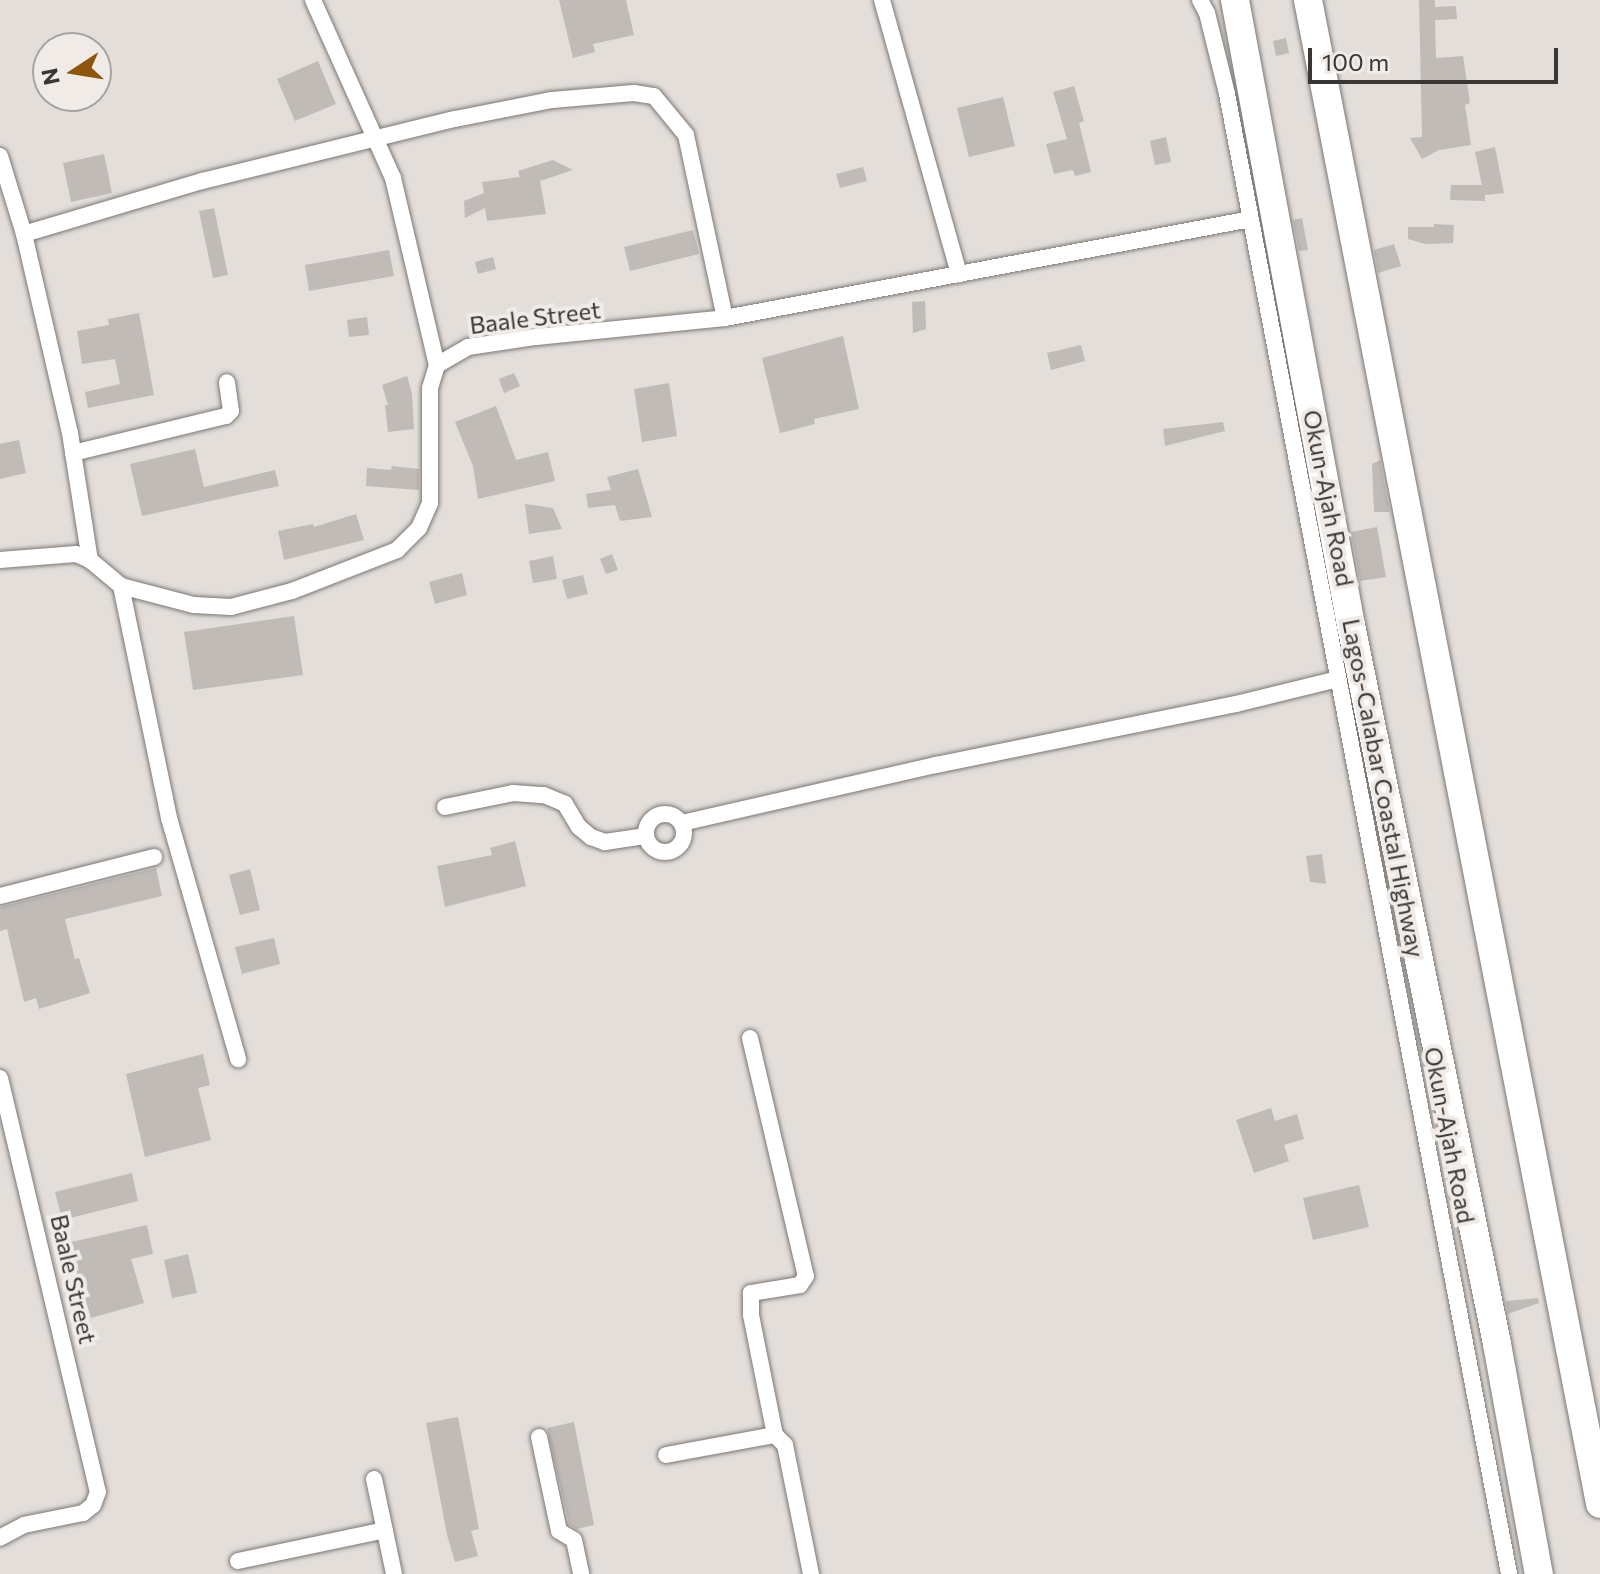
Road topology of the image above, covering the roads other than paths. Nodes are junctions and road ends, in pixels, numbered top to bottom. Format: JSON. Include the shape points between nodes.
{"nodes":[{"id":1,"x":313,"y":0,"type":"edge"},
{"id":2,"x":882,"y":0,"type":"edge"},
{"id":3,"x":1200,"y":0,"type":"edge"},
{"id":4,"x":1235,"y":0,"type":"edge"},
{"id":5,"x":1308,"y":0,"type":"edge"},
{"id":6,"x":375,"y":138,"type":"junction"},
{"id":7,"x":0,"y":156,"type":"edge"},
{"id":8,"x":1251,"y":219,"type":"junction"},
{"id":9,"x":24,"y":234,"type":"junction"},
{"id":10,"x":959,"y":274,"type":"junction"},
{"id":11,"x":725,"y":318,"type":"junction"},
{"id":12,"x":437,"y":365,"type":"junction"},
{"id":13,"x":227,"y":382,"type":"dead end"},
{"id":14,"x":73,"y":453,"type":"junction"},
{"id":15,"x":0,"y":560,"type":"edge"},
{"id":16,"x":90,"y":560,"type":"junction"},
{"id":17,"x":121,"y":586,"type":"junction"},
{"id":18,"x":1338,"y":679,"type":"junction"},
{"id":19,"x":445,"y":807,"type":"dead end"},
{"id":20,"x":682,"y":823,"type":"junction"},
{"id":21,"x":645,"y":836,"type":"junction"},
{"id":22,"x":154,"y":857,"type":"dead end"},
{"id":23,"x":0,"y":896,"type":"edge"},
{"id":24,"x":750,"y":1038,"type":"dead end"},
{"id":25,"x":238,"y":1059,"type":"dead end"},
{"id":26,"x":0,"y":1078,"type":"edge"},
{"id":27,"x":775,"y":1435,"type":"junction"},
{"id":28,"x":539,"y":1437,"type":"dead end"},
{"id":29,"x":666,"y":1455,"type":"dead end"},
{"id":30,"x":374,"y":1479,"type":"dead end"},
{"id":31,"x":1600,"y":1504,"type":"edge"},
{"id":32,"x":385,"y":1530,"type":"junction"},
{"id":33,"x":0,"y":1538,"type":"edge"},
{"id":34,"x":238,"y":1561,"type":"dead end"},
{"id":35,"x":394,"y":1574,"type":"edge"},
{"id":36,"x":581,"y":1574,"type":"edge"},
{"id":37,"x":811,"y":1574,"type":"edge"},
{"id":38,"x":1509,"y":1574,"type":"edge"},
{"id":39,"x":1539,"y":1574,"type":"edge"}],
"edges":[{"from":1,"to":6,"type":"street"},
{"from":2,"to":10,"type":"street"},
{"from":3,"to":8,"type":"street","name":"Okun-Ajah Road","via":[[1227,94]]},
{"from":4,"to":39,"type":"highway","name":"Lagos-Calabar Coastal Highway","via":[[1354,640]]},
{"from":5,"to":31,"type":"highway"},
{"from":6,"to":9,"type":"street","via":[[202,181]]},
{"from":6,"to":11,"type":"street","via":[[552,100],[654,96],[686,135]]},
{"from":6,"to":12,"type":"street","via":[[393,178]]},
{"from":7,"to":9,"type":"street"},
{"from":8,"to":10,"type":"street","name":"Baale Street"},
{"from":8,"to":18,"type":"street","name":"Okun-Ajah Road"},
{"from":9,"to":14,"type":"street"},
{"from":10,"to":11,"type":"street","name":"Baale Street"},
{"from":11,"to":12,"type":"street","name":"Baale Street","via":[[468,347]]},
{"from":12,"to":17,"type":"street","via":[[430,388],[430,503],[419,528],[397,550],[292,591],[231,607],[194,605]]},
{"from":13,"to":14,"type":"street","via":[[231,411],[226,416]]},
{"from":14,"to":16,"type":"street"},
{"from":15,"to":16,"type":"street","via":[[61,553]]},
{"from":16,"to":17,"type":"street"},
{"from":17,"to":25,"type":"street","via":[[169,818]]},
{"from":18,"to":20,"type":"street"},
{"from":18,"to":38,"type":"street","name":"Okun-Ajah Road"},
{"from":19,"to":21,"type":"street","via":[[513,793],[544,795],[565,804],[591,837],[605,842]]},
{"from":20,"to":21,"type":"street","via":[[672,814],[658,814],[648,823]]},
{"from":20,"to":21,"type":"street","via":[[684,836],[678,848],[665,853],[652,848]]},
{"from":22,"to":23,"type":"street"},
{"from":24,"to":27,"type":"street","via":[[806,1276],[800,1285],[751,1293]]},
{"from":26,"to":33,"type":"street","name":"Baale Street","via":[[98,1492],[83,1513],[24,1525]]},
{"from":27,"to":29,"type":"street"},
{"from":27,"to":37,"type":"street","via":[[785,1445]]},
{"from":28,"to":36,"type":"street","via":[[559,1531],[574,1540]]},
{"from":30,"to":32,"type":"street"},
{"from":32,"to":34,"type":"street"},
{"from":32,"to":35,"type":"street"}]}
